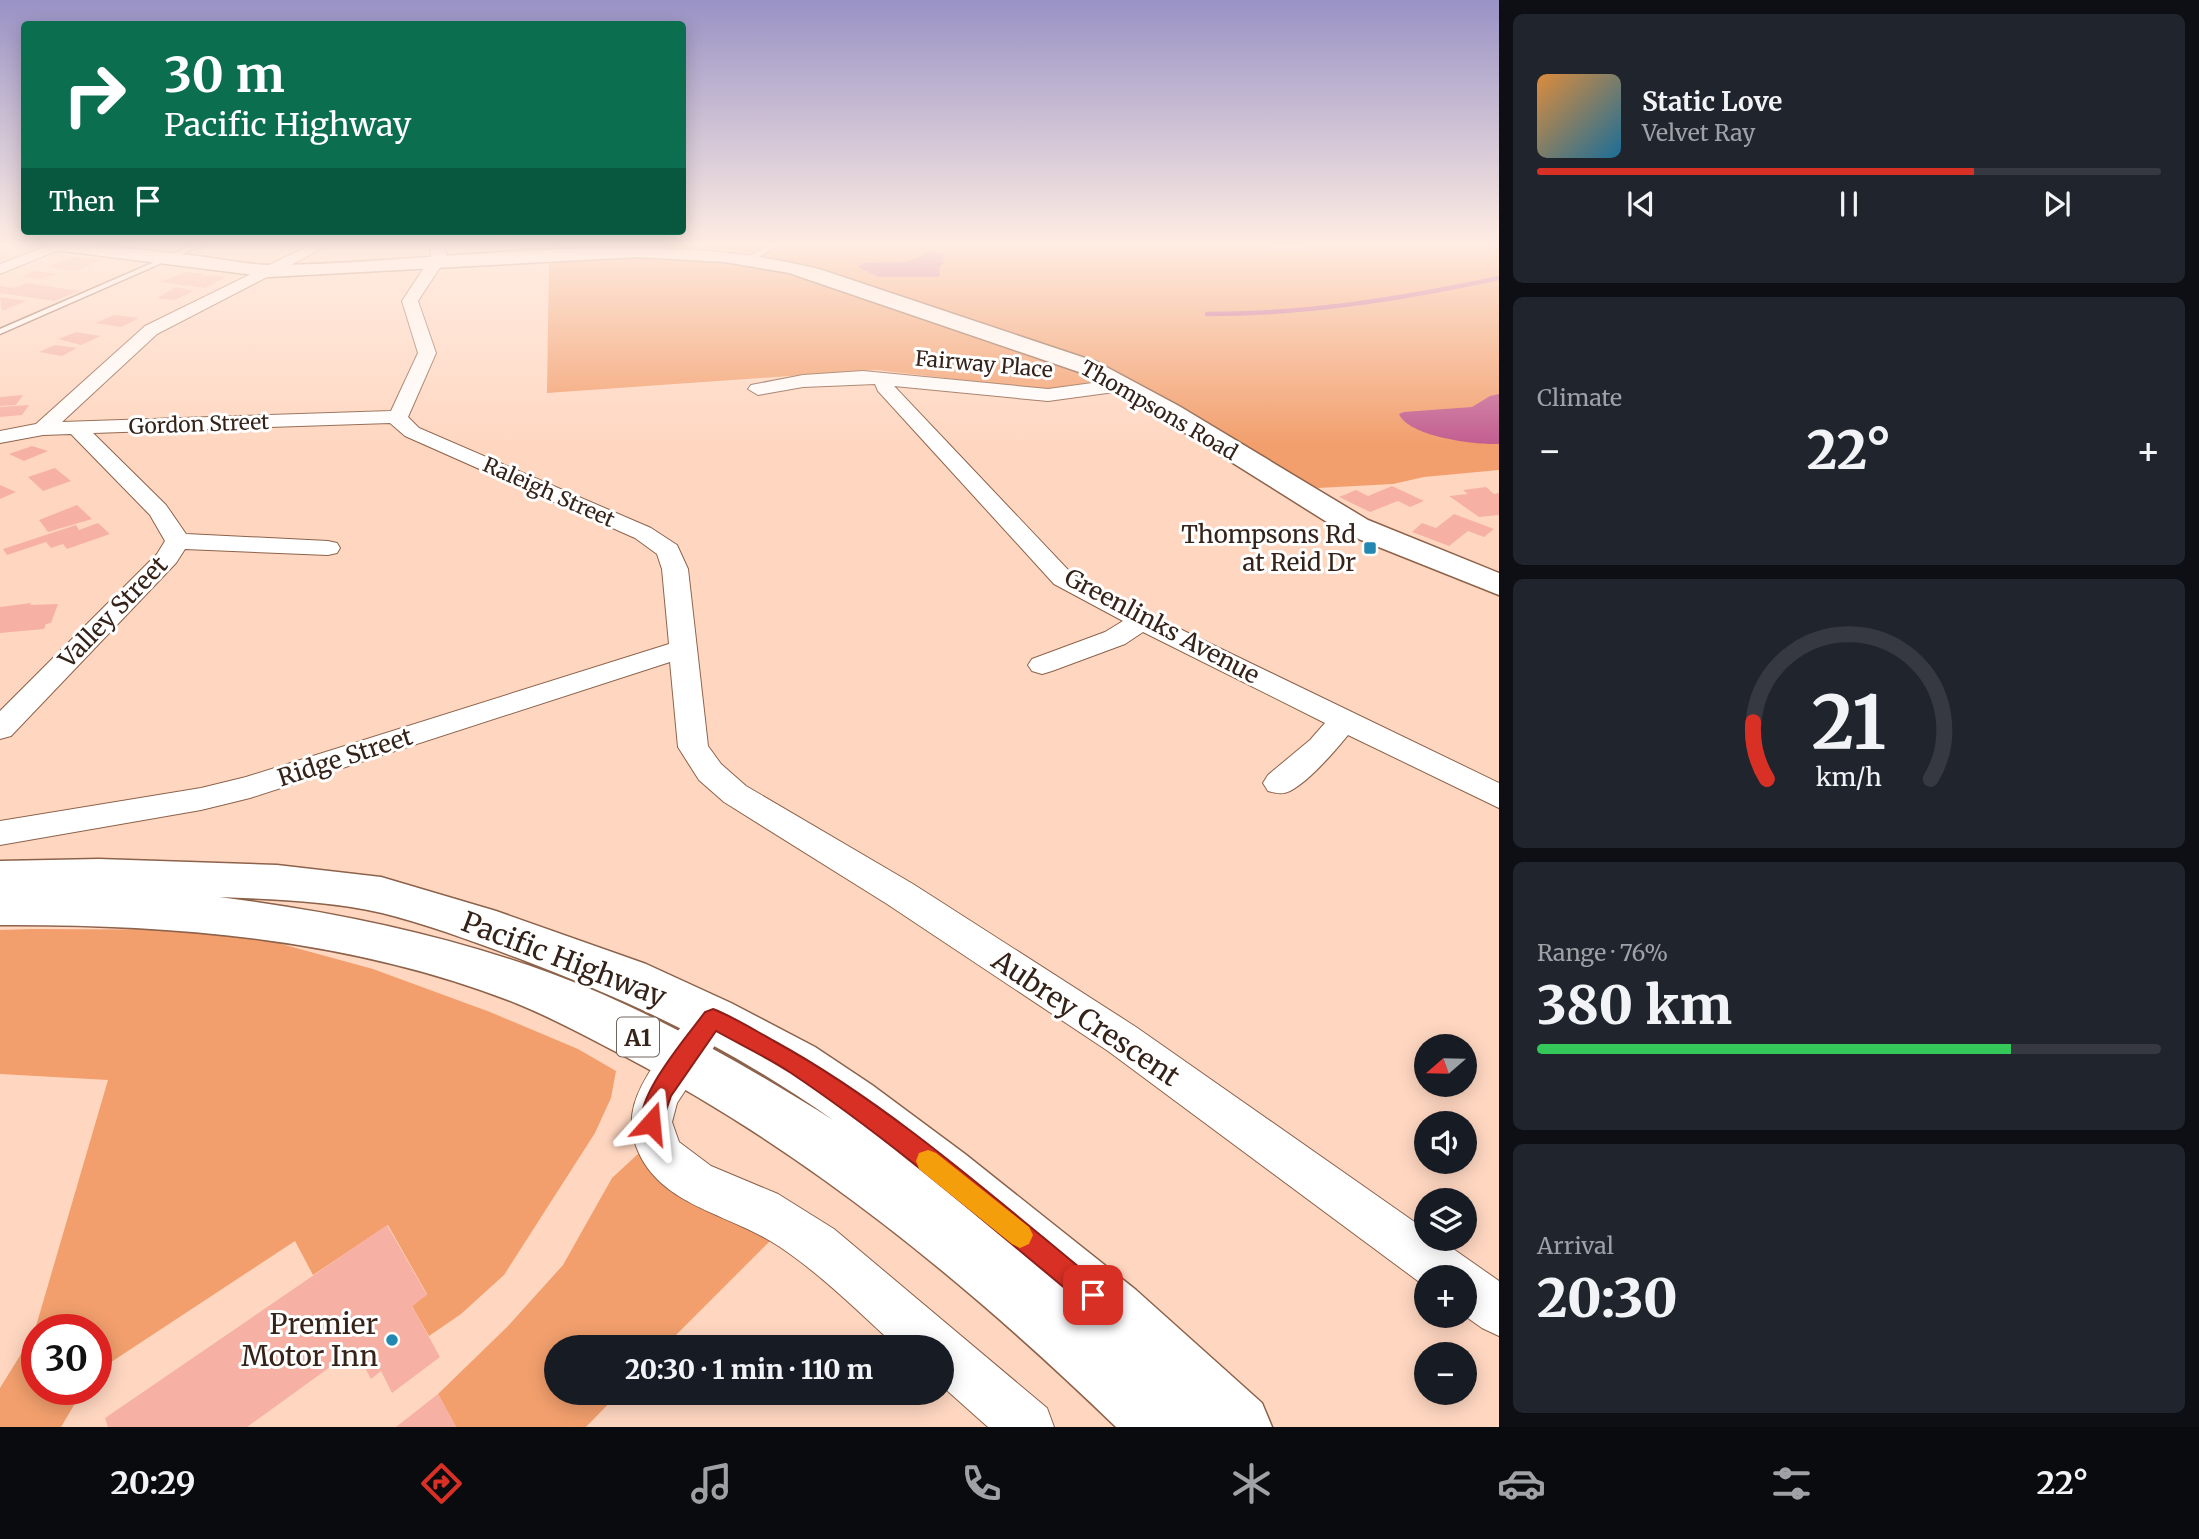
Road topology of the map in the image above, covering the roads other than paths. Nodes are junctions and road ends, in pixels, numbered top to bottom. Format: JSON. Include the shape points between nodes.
{"nodes":[{"id":1,"x":49,"y":311,"type":"edge"},
{"id":2,"x":190,"y":311,"type":"edge"},
{"id":3,"x":412,"y":311,"type":"edge"},
{"id":4,"x":924,"y":311,"type":"edge"},
{"id":5,"x":0,"y":332,"type":"edge"},
{"id":6,"x":883,"y":380,"type":"junction"},
{"id":7,"x":1122,"y":385,"type":"junction"},
{"id":8,"x":758,"y":388,"type":"dead end"},
{"id":9,"x":398,"y":417,"type":"junction"},
{"id":10,"x":43,"y":429,"type":"junction"},
{"id":11,"x":77,"y":429,"type":"junction"},
{"id":12,"x":0,"y":438,"type":"edge"},
{"id":13,"x":177,"y":541,"type":"junction"},
{"id":14,"x":328,"y":548,"type":"dead end"},
{"id":15,"x":1499,"y":585,"type":"edge"},
{"id":16,"x":1142,"y":621,"type":"junction"},
{"id":17,"x":683,"y":649,"type":"junction"},
{"id":18,"x":1042,"y":665,"type":"dead end"},
{"id":19,"x":1345,"y":720,"type":"junction"},
{"id":20,"x":0,"y":729,"type":"edge"},
{"id":21,"x":710,"y":772,"type":"joint"},
{"id":22,"x":1279,"y":782,"type":"dead end"},
{"id":23,"x":1499,"y":797,"type":"edge"},
{"id":24,"x":0,"y":833,"type":"edge"},
{"id":25,"x":0,"y":878,"type":"edge"},
{"id":26,"x":0,"y":907,"type":"edge"},
{"id":27,"x":698,"y":1039,"type":"junction"},
{"id":28,"x":1436,"y":1265,"type":"edge"},
{"id":29,"x":1477,"y":1295,"type":"edge"},
{"id":30,"x":1499,"y":1311,"type":"edge"},
{"id":31,"x":921,"y":1335,"type":"edge"},
{"id":32,"x":954,"y":1363,"type":"edge"},
{"id":33,"x":1028,"y":1427,"type":"edge"},
{"id":34,"x":1165,"y":1427,"type":"edge"},
{"id":35,"x":1238,"y":1427,"type":"edge"}],
"edges":[{"from":1,"to":5,"type":"lane"},
{"from":2,"to":10,"type":"street","via":[[151,330]]},
{"from":3,"to":9,"type":"street","via":[[427,353]]},
{"from":4,"to":7,"type":"main road","name":"Thompsons Road","via":[[1068,359]]},
{"from":6,"to":7,"type":"street","name":"Fairway Place","via":[[1048,395]]},
{"from":6,"to":8,"type":"street","name":"Fairway Place","via":[[839,379]]},
{"from":6,"to":16,"type":"street","name":"Greenlinks Avenue","via":[[1063,579]]},
{"from":7,"to":15,"type":"main road","name":"Thompsons Road","via":[[1357,527]]},
{"from":9,"to":11,"type":"street","name":"Gordon Street"},
{"from":9,"to":17,"type":"street","name":"Raleigh Street","via":[[412,432],[643,533],[668,550],[675,569]]},
{"from":10,"to":11,"type":"street","name":"Gordon Street"},
{"from":10,"to":12,"type":"street","name":"Gordon Street"},
{"from":11,"to":13,"type":"street","name":"Valley Street","via":[[156,504]]},
{"from":13,"to":14,"type":"street"},
{"from":13,"to":20,"type":"street","name":"Valley Street","via":[[167,558]]},
{"from":16,"to":18,"type":"street","via":[[1115,638]]},
{"from":16,"to":19,"type":"street","name":"Greenlinks Avenue"},
{"from":17,"to":21,"type":"street","name":"Raleigh Street","via":[[693,747]]},
{"from":17,"to":24,"type":"street","name":"Ridge Street","via":[[250,787]]},
{"from":19,"to":22,"type":"street"},
{"from":19,"to":23,"type":"street","name":"Greenlinks Avenue"},
{"from":21,"to":28,"type":"street","name":"Aubrey Crescent","via":[[735,794],[900,894],[1122,1039]]},
{"from":25,"to":27,"type":"main road","name":"Pacific Highway","number":"A1","via":[[277,882],[381,895],[616,974]]},
{"from":26,"to":27,"type":"main road","name":"Pacific Highway","number":"A1","via":[[121,907],[263,919],[408,949]]},
{"from":27,"to":31,"type":"street","via":[[654,1108],[651,1123],[657,1146],[669,1164],[773,1216],[814,1243]]},
{"from":27,"to":34,"type":"main road","name":"Pacific Highway","number":"A1","via":[[811,1137],[923,1217],[1045,1317]]},
{"from":27,"to":35,"type":"main road","name":"Pacific Highway","number":"A1","via":[[796,1064],[853,1103],[1114,1312]]},
{"from":29,"to":30,"type":"street"},
{"from":32,"to":33,"type":"street"}]}
